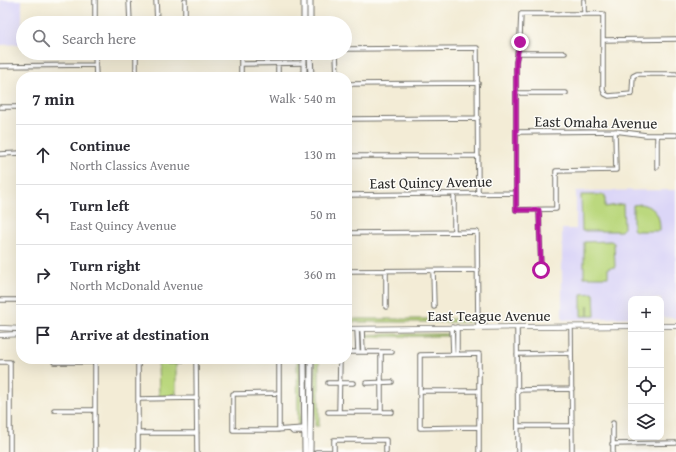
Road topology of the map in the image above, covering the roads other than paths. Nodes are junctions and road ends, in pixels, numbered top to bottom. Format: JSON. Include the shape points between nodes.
{"nodes":[{"id":1,"x":95,"y":0,"type":"edge"},
{"id":2,"x":129,"y":0,"type":"edge"},
{"id":3,"x":156,"y":0,"type":"edge"},
{"id":4,"x":185,"y":0,"type":"edge"},
{"id":5,"x":304,"y":0,"type":"edge"},
{"id":6,"x":310,"y":0,"type":"edge"},
{"id":7,"x":584,"y":0,"type":"edge"},
{"id":8,"x":584,"y":14,"type":"junction"},
{"id":9,"x":95,"y":16,"type":"edge"},
{"id":10,"x":130,"y":16,"type":"edge"},
{"id":11,"x":156,"y":16,"type":"edge"},
{"id":12,"x":185,"y":16,"type":"edge"},
{"id":13,"x":304,"y":16,"type":"edge"},
{"id":14,"x":310,"y":16,"type":"edge"},
{"id":15,"x":676,"y":39,"type":"edge"},
{"id":16,"x":603,"y":40,"type":"junction"},
{"id":17,"x":352,"y":49,"type":"edge"},
{"id":18,"x":517,"y":53,"type":"junction"},
{"id":19,"x":565,"y":53,"type":"dead end"},
{"id":20,"x":96,"y":60,"type":"edge"},
{"id":21,"x":136,"y":60,"type":"edge"},
{"id":22,"x":241,"y":60,"type":"edge"},
{"id":23,"x":310,"y":60,"type":"edge"},
{"id":24,"x":336,"y":60,"type":"edge"},
{"id":25,"x":304,"y":63,"type":"joint"},
{"id":26,"x":241,"y":64,"type":"junction"},
{"id":27,"x":278,"y":64,"type":"junction"},
{"id":28,"x":96,"y":65,"type":"junction"},
{"id":29,"x":0,"y":66,"type":"edge"},
{"id":30,"x":96,"y":72,"type":"edge"},
{"id":31,"x":136,"y":72,"type":"edge"},
{"id":32,"x":241,"y":72,"type":"edge"},
{"id":33,"x":278,"y":72,"type":"edge"},
{"id":34,"x":304,"y":72,"type":"edge"},
{"id":35,"x":310,"y":72,"type":"edge"},
{"id":36,"x":337,"y":72,"type":"edge"},
{"id":37,"x":676,"y":74,"type":"edge"},
{"id":38,"x":478,"y":83,"type":"junction"},
{"id":39,"x":352,"y":84,"type":"edge"},
{"id":40,"x":516,"y":93,"type":"junction"},
{"id":41,"x":566,"y":93,"type":"dead end"},
{"id":42,"x":0,"y":107,"type":"edge"},
{"id":43,"x":16,"y":107,"type":"edge"},
{"id":44,"x":478,"y":118,"type":"junction"},
{"id":45,"x":352,"y":119,"type":"edge"},
{"id":46,"x":615,"y":131,"type":"junction"},
{"id":47,"x":516,"y":132,"type":"junction"},
{"id":48,"x":657,"y":135,"type":"junction"},
{"id":49,"x":676,"y":135,"type":"edge"},
{"id":50,"x":0,"y":154,"type":"edge"},
{"id":51,"x":16,"y":154,"type":"edge"},
{"id":52,"x":352,"y":156,"type":"edge"},
{"id":53,"x":478,"y":156,"type":"junction"},
{"id":54,"x":657,"y":168,"type":"dead end"},
{"id":55,"x":516,"y":193,"type":"junction"},
{"id":56,"x":454,"y":194,"type":"junction"},
{"id":57,"x":478,"y":194,"type":"junction"},
{"id":58,"x":352,"y":195,"type":"edge"},
{"id":59,"x":539,"y":210,"type":"junction"},
{"id":60,"x":454,"y":232,"type":"junction"},
{"id":61,"x":352,"y":233,"type":"edge"},
{"id":62,"x":478,"y":270,"type":"junction"},
{"id":63,"x":541,"y":270,"type":"dead end"},
{"id":64,"x":386,"y":271,"type":"junction"},
{"id":65,"x":433,"y":271,"type":"junction"},
{"id":66,"x":352,"y":272,"type":"edge"},
{"id":67,"x":0,"y":300,"type":"edge"},
{"id":68,"x":16,"y":300,"type":"edge"},
{"id":69,"x":386,"y":307,"type":"dead end"},
{"id":70,"x":434,"y":307,"type":"dead end"},
{"id":71,"x":628,"y":326,"type":"edge"},
{"id":72,"x":664,"y":326,"type":"edge"},
{"id":73,"x":676,"y":326,"type":"edge"},
{"id":74,"x":454,"y":327,"type":"junction"},
{"id":75,"x":478,"y":327,"type":"junction"},
{"id":76,"x":517,"y":327,"type":"junction"},
{"id":77,"x":571,"y":327,"type":"junction"},
{"id":78,"x":0,"y":328,"type":"edge"},
{"id":79,"x":16,"y":329,"type":"edge"},
{"id":80,"x":352,"y":329,"type":"edge"},
{"id":81,"x":360,"y":329,"type":"junction"},
{"id":82,"x":16,"y":334,"type":"edge"},
{"id":83,"x":0,"y":335,"type":"edge"},
{"id":84,"x":358,"y":343,"type":"junction"},
{"id":85,"x":363,"y":343,"type":"junction"},
{"id":86,"x":352,"y":352,"type":"edge"},
{"id":87,"x":358,"y":352,"type":"junction"},
{"id":88,"x":363,"y":352,"type":"junction"},
{"id":89,"x":380,"y":352,"type":"junction"},
{"id":90,"x":392,"y":352,"type":"dead end"},
{"id":91,"x":571,"y":353,"type":"junction"},
{"id":92,"x":455,"y":354,"type":"junction"},
{"id":93,"x":517,"y":354,"type":"junction"},
{"id":94,"x":0,"y":362,"type":"edge"},
{"id":95,"x":95,"y":364,"type":"edge"},
{"id":96,"x":138,"y":364,"type":"edge"},
{"id":97,"x":196,"y":364,"type":"edge"},
{"id":98,"x":279,"y":364,"type":"edge"},
{"id":99,"x":304,"y":364,"type":"edge"},
{"id":100,"x":311,"y":364,"type":"edge"},
{"id":101,"x":340,"y":364,"type":"edge"},
{"id":102,"x":381,"y":382,"type":"junction"},
{"id":103,"x":392,"y":382,"type":"dead end"},
{"id":104,"x":328,"y":383,"type":"dead end"},
{"id":105,"x":339,"y":383,"type":"junction"},
{"id":106,"x":353,"y":383,"type":"dead end"},
{"id":107,"x":366,"y":383,"type":"dead end"},
{"id":108,"x":517,"y":390,"type":"junction"},
{"id":109,"x":572,"y":390,"type":"junction"},
{"id":110,"x":420,"y":391,"type":"junction"},
{"id":111,"x":479,"y":391,"type":"junction"},
{"id":112,"x":279,"y":394,"type":"junction"},
{"id":113,"x":196,"y":398,"type":"junction"},
{"id":114,"x":138,"y":399,"type":"junction"},
{"id":115,"x":54,"y":410,"type":"dead end"},
{"id":116,"x":95,"y":410,"type":"junction"},
{"id":117,"x":328,"y":412,"type":"dead end"},
{"id":118,"x":339,"y":412,"type":"junction"},
{"id":119,"x":381,"y":412,"type":"junction"},
{"id":120,"x":392,"y":412,"type":"dead end"},
{"id":121,"x":613,"y":423,"type":"dead end"},
{"id":122,"x":518,"y":426,"type":"junction"},
{"id":123,"x":572,"y":426,"type":"junction"},
{"id":124,"x":479,"y":427,"type":"junction"},
{"id":125,"x":279,"y":430,"type":"junction"},
{"id":126,"x":305,"y":430,"type":"junction"},
{"id":127,"x":138,"y":433,"type":"junction"},
{"id":128,"x":197,"y":433,"type":"junction"},
{"id":129,"x":676,"y":443,"type":"edge"},
{"id":130,"x":612,"y":444,"type":"junction"},
{"id":131,"x":10,"y":452,"type":"edge"},
{"id":132,"x":95,"y":452,"type":"edge"},
{"id":133,"x":138,"y":452,"type":"edge"},
{"id":134,"x":197,"y":452,"type":"edge"},
{"id":135,"x":305,"y":452,"type":"edge"},
{"id":136,"x":310,"y":452,"type":"edge"},
{"id":137,"x":316,"y":452,"type":"edge"},
{"id":138,"x":325,"y":452,"type":"edge"},
{"id":139,"x":334,"y":452,"type":"edge"},
{"id":140,"x":386,"y":452,"type":"edge"},
{"id":141,"x":479,"y":452,"type":"edge"},
{"id":142,"x":518,"y":452,"type":"edge"},
{"id":143,"x":572,"y":452,"type":"edge"},
{"id":144,"x":614,"y":452,"type":"edge"}],
"edges":[{"from":1,"to":9,"type":"street"},
{"from":2,"to":10,"type":"street"},
{"from":3,"to":11,"type":"street"},
{"from":4,"to":12,"type":"street"},
{"from":5,"to":13,"type":"main road"},
{"from":6,"to":14,"type":"main road"},
{"from":7,"to":8,"type":"street"},
{"from":8,"to":16,"type":"street","via":[[603,14]]},
{"from":8,"to":18,"type":"street","via":[[521,14]]},
{"from":15,"to":16,"type":"street"},
{"from":16,"to":37,"type":"street","via":[[605,94],[609,96],[632,94],[633,76]]},
{"from":17,"to":38,"type":"street","via":[[477,48]]},
{"from":18,"to":19,"type":"street"},
{"from":18,"to":40,"type":"street"},
{"from":20,"to":28,"type":"street"},
{"from":21,"to":31,"type":"street"},
{"from":22,"to":26,"type":"street"},
{"from":23,"to":35,"type":"main road"},
{"from":24,"to":36,"type":"street"},
{"from":25,"to":27,"type":"street"},
{"from":25,"to":34,"type":"main road"},
{"from":26,"to":27,"type":"street"},
{"from":26,"to":32,"type":"street"},
{"from":27,"to":33,"type":"street"},
{"from":28,"to":29,"type":"street"},
{"from":28,"to":30,"type":"street"},
{"from":38,"to":39,"type":"street"},
{"from":38,"to":44,"type":"street"},
{"from":40,"to":41,"type":"street"},
{"from":40,"to":47,"type":"street"},
{"from":42,"to":43,"type":"street"},
{"from":44,"to":45,"type":"street"},
{"from":44,"to":53,"type":"street"},
{"from":46,"to":47,"type":"street","name":"East Omaha Avenue"},
{"from":46,"to":48,"type":"street","name":"East Omaha Avenue"},
{"from":46,"to":59,"type":"street","via":[[616,170],[556,171],[556,209]]},
{"from":47,"to":55,"type":"street"},
{"from":48,"to":49,"type":"street","name":"East Omaha Avenue"},
{"from":48,"to":54,"type":"street"},
{"from":50,"to":51,"type":"street"},
{"from":52,"to":53,"type":"street"},
{"from":53,"to":57,"type":"street"},
{"from":55,"to":57,"type":"street","name":"East Quincy Avenue"},
{"from":55,"to":59,"type":"street","via":[[516,210]]},
{"from":56,"to":57,"type":"street","name":"East Quincy Avenue"},
{"from":56,"to":58,"type":"street","name":"East Quincy Avenue"},
{"from":56,"to":60,"type":"street"},
{"from":59,"to":63,"type":"street"},
{"from":60,"to":61,"type":"street"},
{"from":60,"to":62,"type":"street","via":[[477,232]]},
{"from":62,"to":65,"type":"street"},
{"from":62,"to":75,"type":"street"},
{"from":64,"to":65,"type":"street"},
{"from":64,"to":66,"type":"street"},
{"from":64,"to":69,"type":"street"},
{"from":65,"to":70,"type":"street"},
{"from":67,"to":68,"type":"street"},
{"from":71,"to":77,"type":"street","name":"East Teague Avenue"},
{"from":72,"to":73,"type":"street"},
{"from":74,"to":75,"type":"street","name":"East Teague Avenue"},
{"from":74,"to":81,"type":"street","name":"East Teague Avenue"},
{"from":74,"to":92,"type":"street"},
{"from":75,"to":76,"type":"street","name":"East Teague Avenue"},
{"from":76,"to":77,"type":"street","name":"East Teague Avenue"},
{"from":76,"to":93,"type":"street"},
{"from":77,"to":91,"type":"street"},
{"from":78,"to":79,"type":"street"},
{"from":80,"to":81,"type":"street","name":"East Teague Avenue"},
{"from":81,"to":84,"type":"street"},
{"from":81,"to":85,"type":"street"},
{"from":82,"to":83,"type":"street"},
{"from":84,"to":85,"type":"street"},
{"from":84,"to":87,"type":"street"},
{"from":85,"to":88,"type":"street"},
{"from":86,"to":87,"type":"street"},
{"from":87,"to":88,"type":"street"},
{"from":88,"to":89,"type":"street"},
{"from":89,"to":90,"type":"street"},
{"from":89,"to":102,"type":"street"},
{"from":91,"to":93,"type":"street"},
{"from":91,"to":109,"type":"street"},
{"from":92,"to":110,"type":"street","via":[[420,355]]},
{"from":92,"to":111,"type":"street","via":[[479,354]]},
{"from":93,"to":108,"type":"street"},
{"from":94,"to":131,"type":"street","via":[[10,362]]},
{"from":95,"to":116,"type":"street"},
{"from":96,"to":114,"type":"street"},
{"from":97,"to":113,"type":"street"},
{"from":98,"to":112,"type":"street"},
{"from":99,"to":126,"type":"main road"},
{"from":100,"to":136,"type":"main road"},
{"from":101,"to":105,"type":"street"},
{"from":102,"to":103,"type":"street"},
{"from":102,"to":107,"type":"street"},
{"from":102,"to":119,"type":"street"},
{"from":104,"to":105,"type":"street"},
{"from":105,"to":106,"type":"street"},
{"from":105,"to":118,"type":"street"},
{"from":108,"to":109,"type":"street"},
{"from":108,"to":122,"type":"street"},
{"from":109,"to":123,"type":"street"},
{"from":110,"to":111,"type":"street"},
{"from":110,"to":124,"type":"street","via":[[420,428]]},
{"from":111,"to":124,"type":"street"},
{"from":112,"to":125,"type":"street"},
{"from":112,"to":125,"type":"street","via":[[233,394],[233,430]]},
{"from":113,"to":114,"type":"street"},
{"from":113,"to":128,"type":"street"},
{"from":114,"to":127,"type":"street"},
{"from":115,"to":116,"type":"street"},
{"from":116,"to":132,"type":"street"},
{"from":117,"to":118,"type":"street"},
{"from":118,"to":119,"type":"street"},
{"from":119,"to":120,"type":"street"},
{"from":121,"to":130,"type":"street"},
{"from":122,"to":123,"type":"street"},
{"from":122,"to":142,"type":"street"},
{"from":123,"to":143,"type":"street"},
{"from":124,"to":141,"type":"street"},
{"from":125,"to":126,"type":"street"},
{"from":126,"to":135,"type":"main road"},
{"from":126,"to":136,"type":"main road","via":[[308,432]]},
{"from":127,"to":128,"type":"street"},
{"from":127,"to":133,"type":"street"},
{"from":128,"to":134,"type":"street"},
{"from":129,"to":130,"type":"street"},
{"from":130,"to":144,"type":"street"},
{"from":137,"to":138,"type":"street"},
{"from":138,"to":139,"type":"street"},
{"from":139,"to":140,"type":"street","via":[[334,440],[386,440]]}]}
